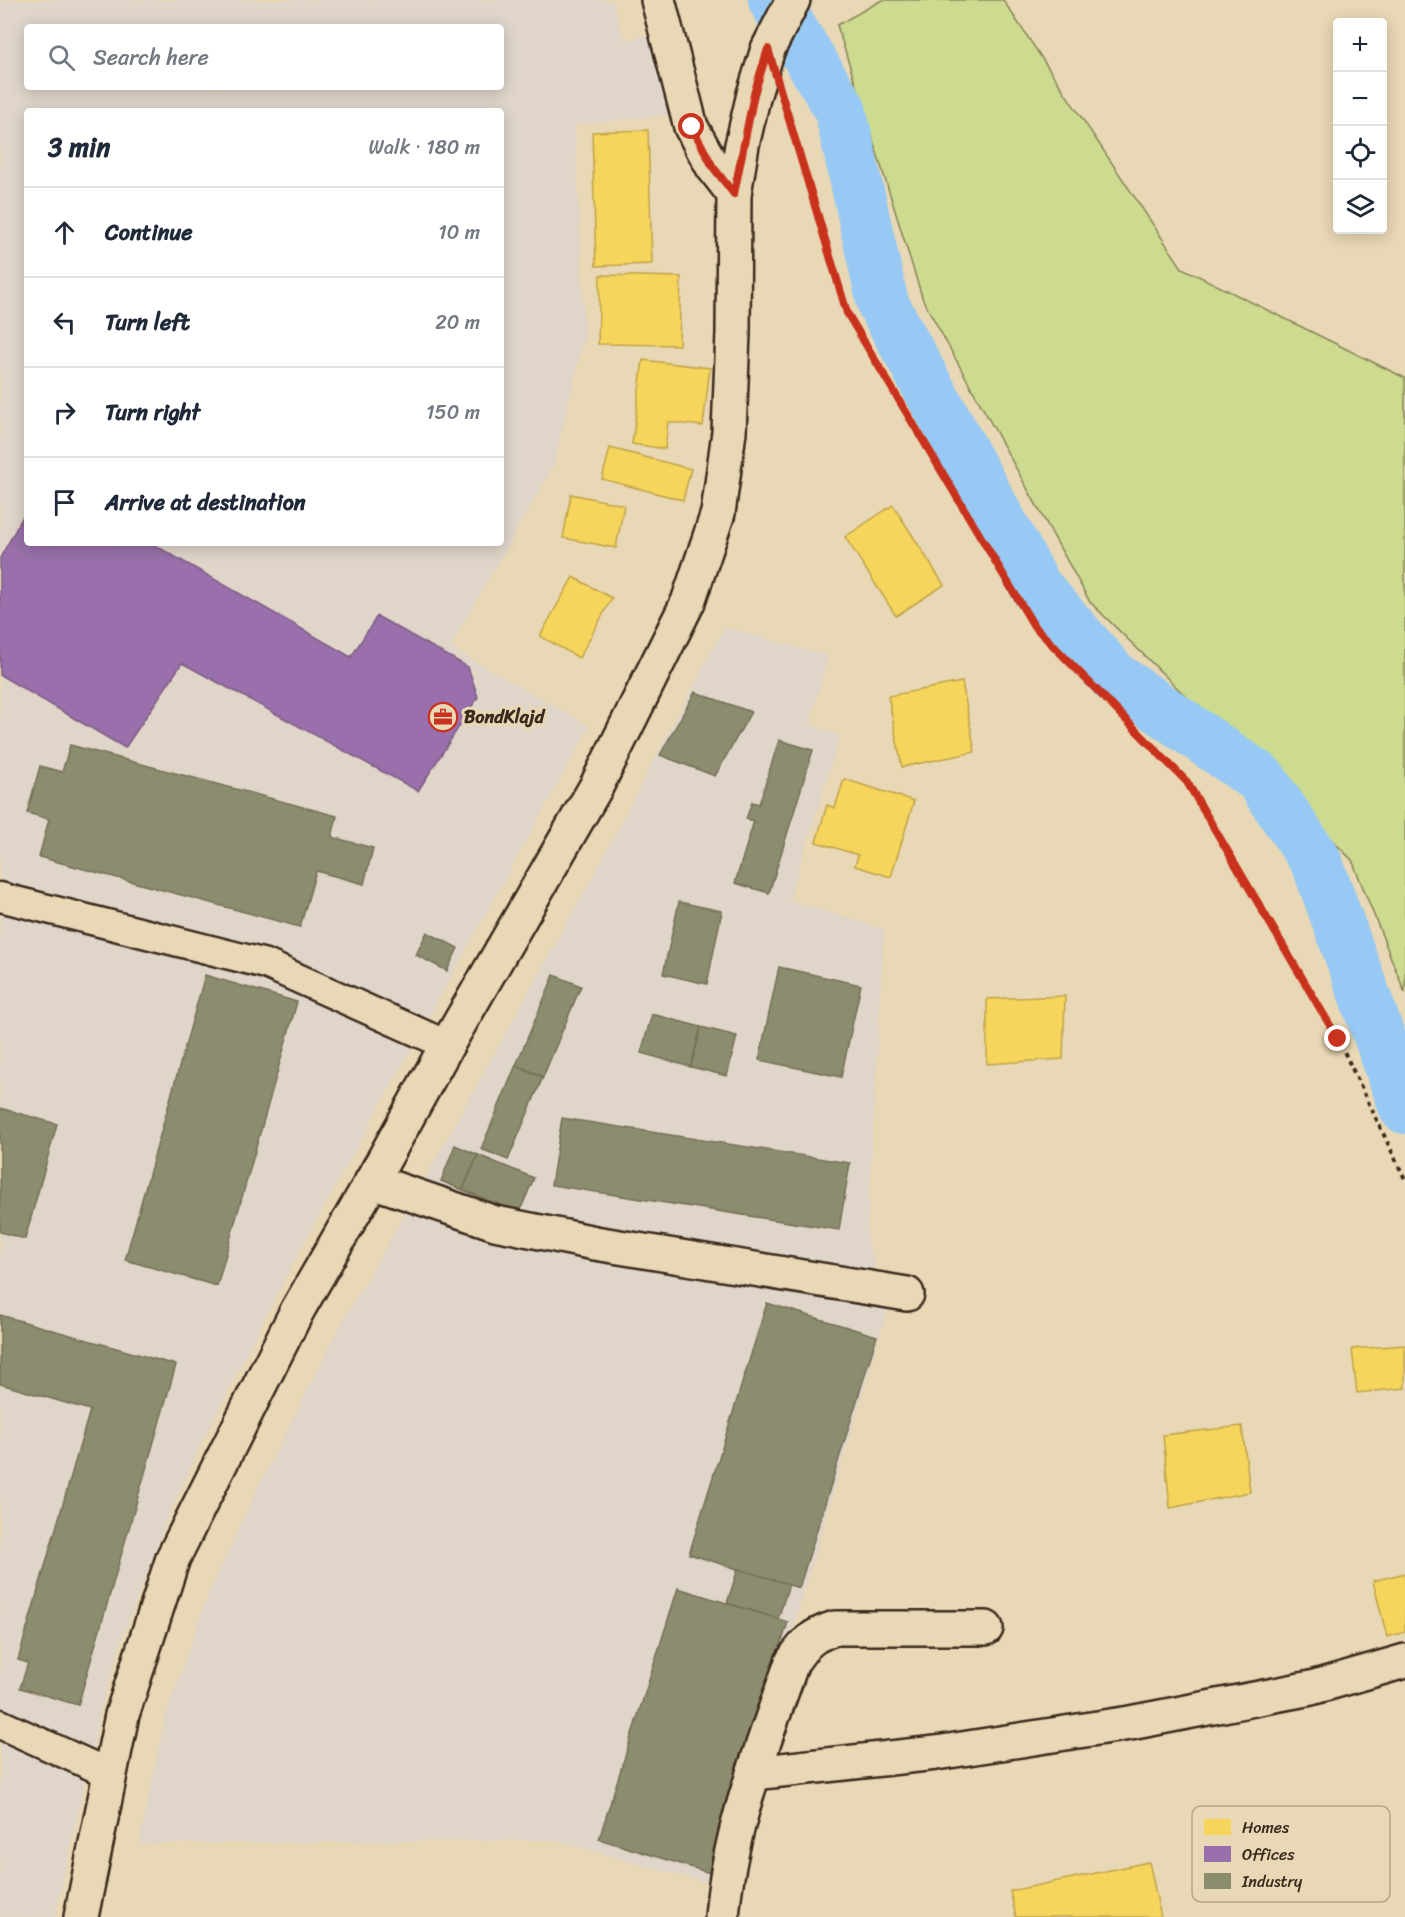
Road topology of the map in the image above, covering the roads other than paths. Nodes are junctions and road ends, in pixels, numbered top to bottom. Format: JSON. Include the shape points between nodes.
{"nodes":[{"id":1,"x":658,"y":0,"type":"edge"},
{"id":2,"x":793,"y":0,"type":"edge"},
{"id":3,"x":734,"y":194,"type":"junction"},
{"id":4,"x":0,"y":897,"type":"edge"},
{"id":5,"x":447,"y":1045,"type":"junction"},
{"id":6,"x":372,"y":1181,"type":"junction"},
{"id":7,"x":907,"y":1294,"type":"dead end"},
{"id":8,"x":986,"y":1628,"type":"dead end"},
{"id":9,"x":1405,"y":1661,"type":"edge"},
{"id":10,"x":0,"y":1724,"type":"edge"},
{"id":11,"x":753,"y":1773,"type":"junction"},
{"id":12,"x":110,"y":1774,"type":"junction"},
{"id":13,"x":81,"y":1917,"type":"edge"},
{"id":14,"x":722,"y":1917,"type":"edge"}],
"edges":[{"from":1,"to":3,"type":"main road","via":[[692,127],[713,167]]},
{"from":2,"to":3,"type":"main road","via":[[768,49],[754,94]]},
{"from":3,"to":5,"type":"main road","via":[[729,432],[717,513],[688,602],[596,787]]},
{"from":4,"to":5,"type":"lane","via":[[266,964]]},
{"from":5,"to":6,"type":"main road"},
{"from":6,"to":7,"type":"main road","via":[[495,1223]]},
{"from":6,"to":12,"type":"main road","via":[[297,1311],[174,1558],[122,1715]]},
{"from":8,"to":11,"type":"main road","via":[[835,1628],[820,1633],[805,1644],[792,1662]]},
{"from":9,"to":11,"type":"main road","via":[[1311,1688],[1130,1723],[936,1753]]},
{"from":10,"to":12,"type":"lane"},
{"from":11,"to":14,"type":"main road","via":[[730,1852]]},
{"from":12,"to":13,"type":"main road"}]}
